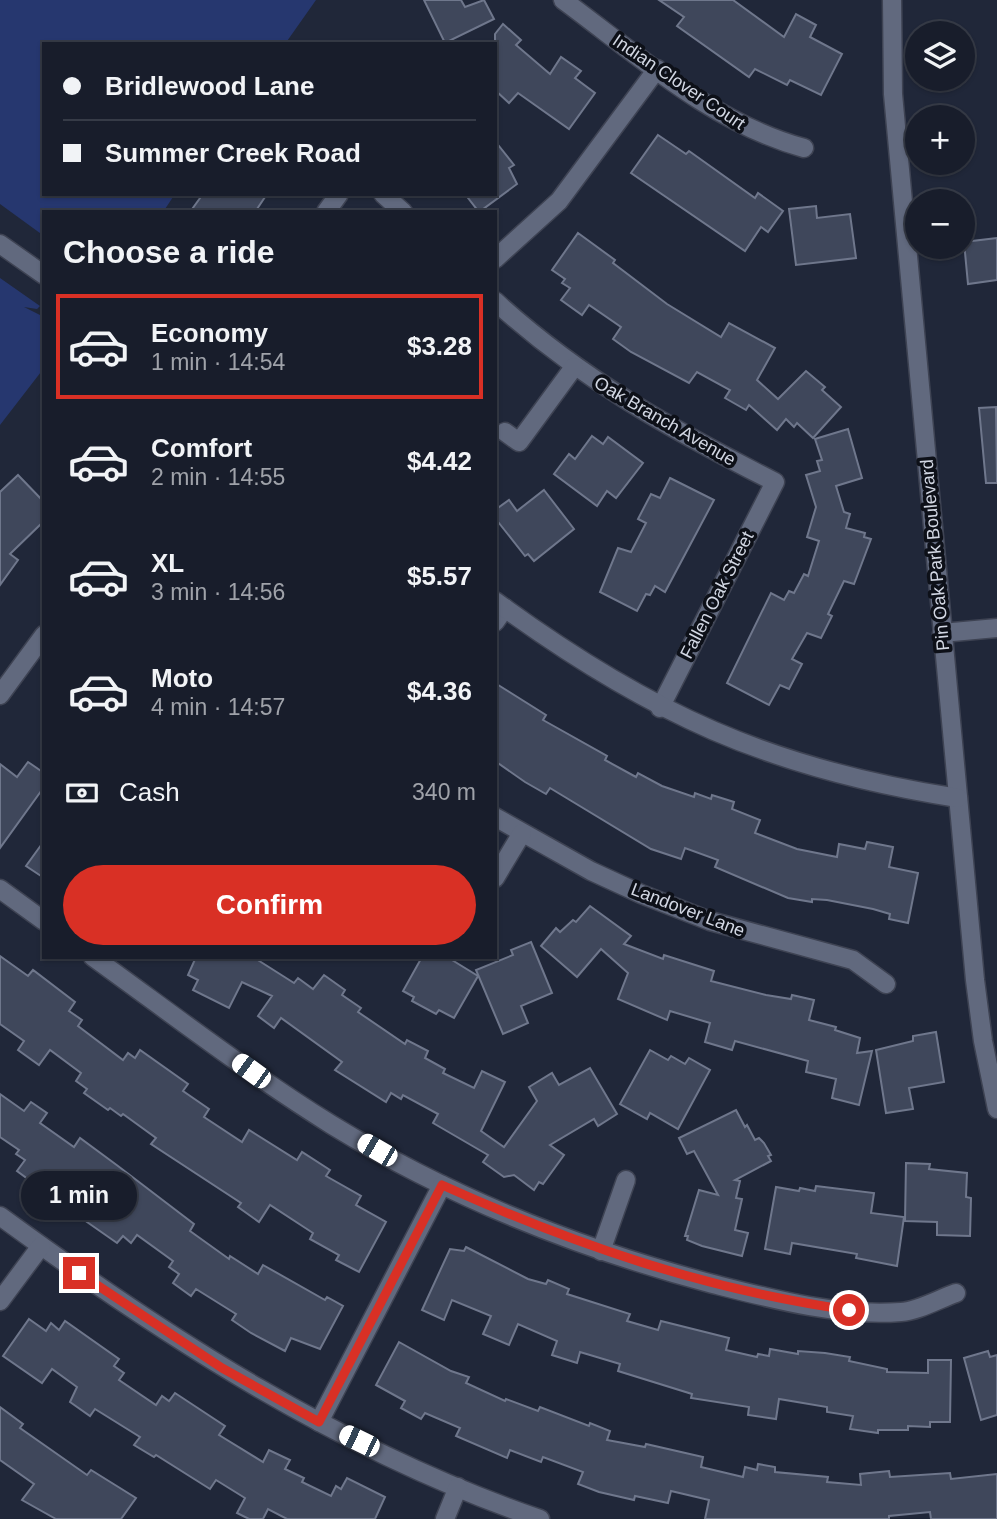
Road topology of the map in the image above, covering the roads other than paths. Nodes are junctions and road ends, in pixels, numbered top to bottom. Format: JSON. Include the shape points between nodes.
{"nodes":[{"id":1,"x":563,"y":0,"type":"edge"},
{"id":2,"x":892,"y":0,"type":"edge"},
{"id":3,"x":657,"y":69,"type":"junction"},
{"id":4,"x":804,"y":148,"type":"dead end"},
{"id":5,"x":385,"y":196,"type":"edge"},
{"id":6,"x":401,"y":210,"type":"edge"},
{"id":7,"x":0,"y":244,"type":"edge"},
{"id":8,"x":497,"y":257,"type":"edge"},
{"id":9,"x":42,"y":274,"type":"edge"},
{"id":10,"x":497,"y":303,"type":"edge"},
{"id":11,"x":574,"y":367,"type":"junction"},
{"id":12,"x":505,"y":432,"type":"dead end"},
{"id":13,"x":775,"y":482,"type":"joint"},
{"id":14,"x":498,"y":610,"type":"edge"},
{"id":15,"x":997,"y":628,"type":"edge"},
{"id":16,"x":942,"y":633,"type":"junction"},
{"id":17,"x":42,"y":638,"type":"edge"},
{"id":18,"x":0,"y":695,"type":"edge"},
{"id":19,"x":660,"y":708,"type":"junction"},
{"id":20,"x":958,"y":798,"type":"junction"},
{"id":21,"x":497,"y":818,"type":"edge"},
{"id":22,"x":522,"y":833,"type":"junction"},
{"id":23,"x":497,"y":875,"type":"edge"},
{"id":24,"x":0,"y":889,"type":"edge"},
{"id":25,"x":42,"y":920,"type":"edge"},
{"id":26,"x":102,"y":960,"type":"edge"},
{"id":27,"x":886,"y":984,"type":"dead end"},
{"id":28,"x":997,"y":1109,"type":"edge"},
{"id":29,"x":626,"y":1180,"type":"dead end"},
{"id":30,"x":442,"y":1185,"type":"junction"},
{"id":31,"x":0,"y":1216,"type":"edge"},
{"id":32,"x":41,"y":1246,"type":"junction"},
{"id":33,"x":601,"y":1251,"type":"junction"},
{"id":34,"x":956,"y":1293,"type":"dead end"},
{"id":35,"x":0,"y":1301,"type":"edge"},
{"id":36,"x":319,"y":1422,"type":"junction"},
{"id":37,"x":458,"y":1487,"type":"junction"},
{"id":38,"x":445,"y":1519,"type":"edge"},
{"id":39,"x":540,"y":1519,"type":"edge"}],
"edges":[{"from":1,"to":3,"type":"street","name":"Indian Clover Court"},
{"from":2,"to":16,"type":"street","name":"Pin Oak Park Boulevard","via":[[893,94]]},
{"from":3,"to":4,"type":"street","name":"Indian Clover Court","via":[[719,113],[751,130]]},
{"from":3,"to":8,"type":"street","via":[[559,201]]},
{"from":5,"to":6,"type":"street"},
{"from":7,"to":9,"type":"street"},
{"from":10,"to":11,"type":"street","name":"Oak Branch Avenue"},
{"from":11,"to":12,"type":"street","via":[[519,442]]},
{"from":11,"to":13,"type":"street","name":"Oak Branch Avenue","via":[[682,435]]},
{"from":13,"to":19,"type":"street","name":"Fallen Oak Street"},
{"from":14,"to":19,"type":"street"},
{"from":15,"to":16,"type":"street"},
{"from":16,"to":20,"type":"street","name":"Pin Oak Park Boulevard"},
{"from":17,"to":18,"type":"street"},
{"from":19,"to":20,"type":"street","via":[[789,761],[897,789]]},
{"from":20,"to":28,"type":"street","name":"Pin Oak Park Boulevard","via":[[978,1005]]},
{"from":21,"to":22,"type":"street","name":"Landover Lane"},
{"from":22,"to":23,"type":"street"},
{"from":22,"to":27,"type":"street","name":"Landover Lane","via":[[641,894],[710,921],[853,960]]},
{"from":24,"to":25,"type":"street"},
{"from":26,"to":30,"type":"street","via":[[272,1086]]},
{"from":29,"to":33,"type":"street"},
{"from":30,"to":33,"type":"street"},
{"from":30,"to":36,"type":"street"},
{"from":31,"to":32,"type":"street"},
{"from":32,"to":35,"type":"street"},
{"from":32,"to":36,"type":"street","via":[[169,1335]]},
{"from":33,"to":34,"type":"street","via":[[736,1290],[849,1310],[903,1312]]},
{"from":36,"to":37,"type":"street"},
{"from":37,"to":38,"type":"street"},
{"from":37,"to":39,"type":"street"}]}
